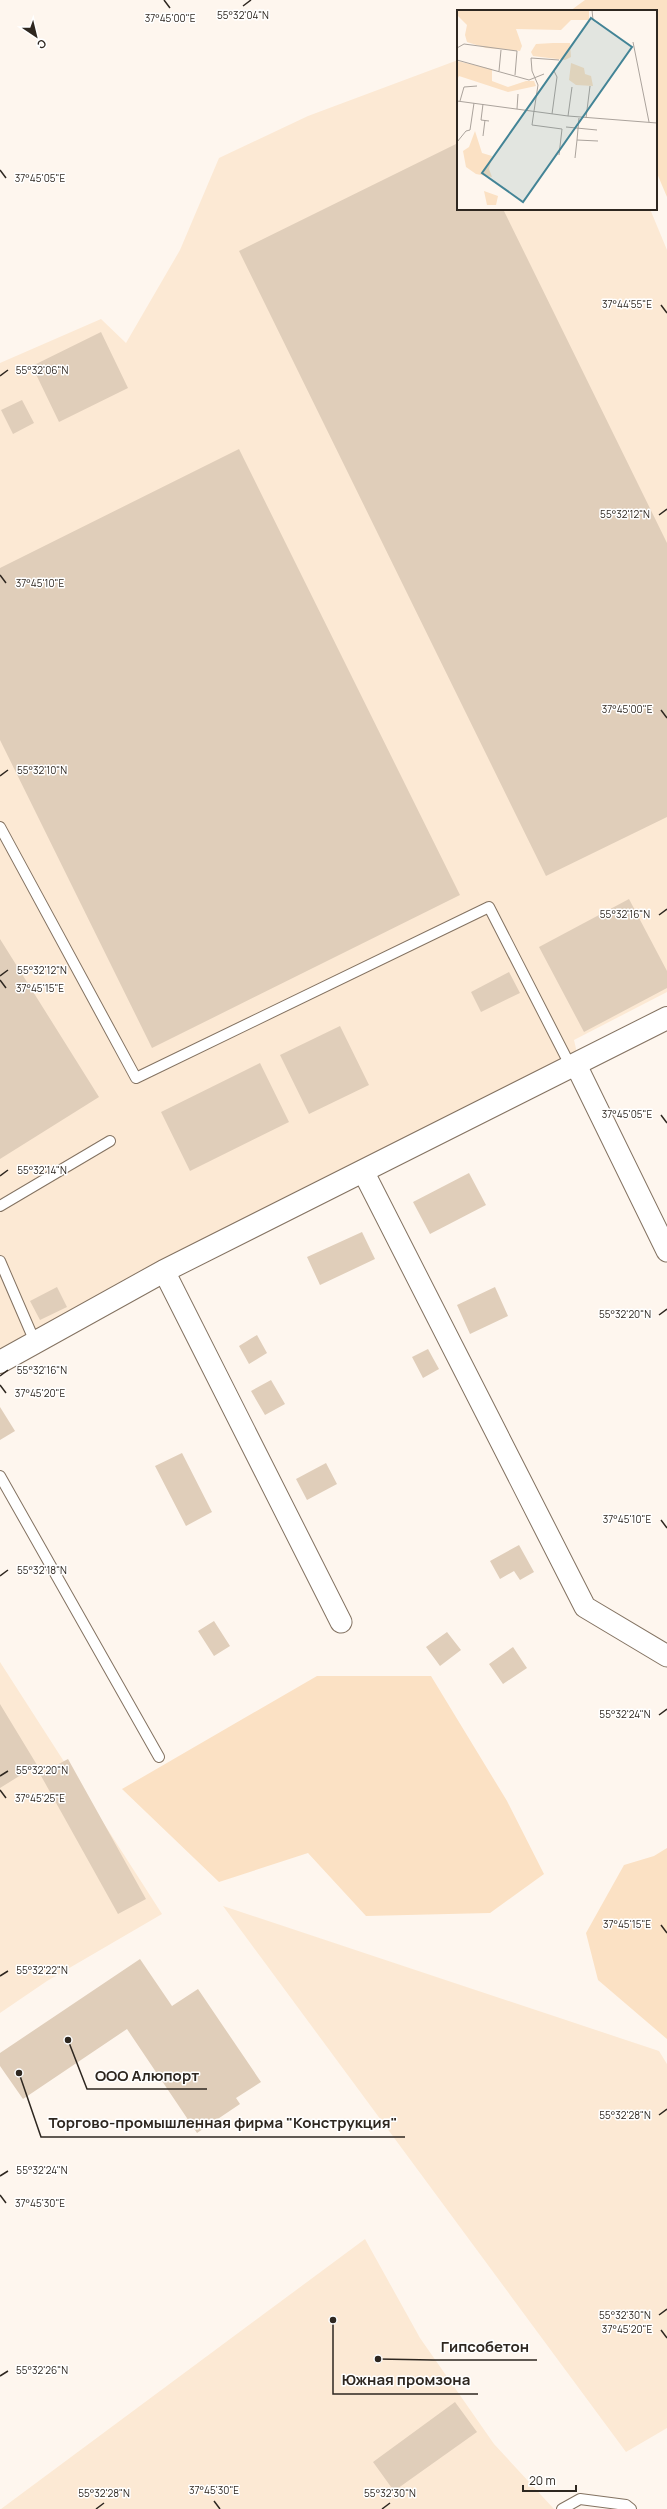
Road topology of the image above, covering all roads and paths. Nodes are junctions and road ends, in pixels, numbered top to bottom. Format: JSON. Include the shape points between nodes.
{"nodes":[{"id":1,"x":0,"y":827,"type":"edge"},
{"id":2,"x":667,"y":1018,"type":"edge"},
{"id":3,"x":573,"y":1066,"type":"junction"},
{"id":4,"x":110,"y":1140,"type":"dead end"},
{"id":5,"x":363,"y":1171,"type":"junction"},
{"id":6,"x":0,"y":1206,"type":"edge"},
{"id":7,"x":667,"y":1251,"type":"edge"},
{"id":8,"x":0,"y":1261,"type":"edge"},
{"id":9,"x":164,"y":1271,"type":"junction"},
{"id":10,"x":35,"y":1342,"type":"junction"},
{"id":11,"x":0,"y":1362,"type":"edge"},
{"id":12,"x":0,"y":1476,"type":"edge"},
{"id":13,"x":341,"y":1622,"type":"dead end"},
{"id":14,"x":667,"y":1656,"type":"edge"},
{"id":15,"x":158,"y":1758,"type":"dead end"},
{"id":16,"x":562,"y":2509,"type":"edge"},
{"id":17,"x":631,"y":2509,"type":"edge"}],
"edges":[{"from":1,"to":3,"type":"lane","via":[[136,1078],[489,907]]},
{"from":2,"to":3,"type":"street"},
{"from":3,"to":5,"type":"street"},
{"from":3,"to":7,"type":"street"},
{"from":4,"to":6,"type":"lane"},
{"from":5,"to":9,"type":"street"},
{"from":5,"to":14,"type":"street","via":[[585,1607]]},
{"from":8,"to":10,"type":"lane"},
{"from":9,"to":10,"type":"street"},
{"from":9,"to":13,"type":"street"},
{"from":10,"to":11,"type":"street"},
{"from":12,"to":15,"type":"lane"},
{"from":16,"to":17,"type":"lane","via":[[580,2500],[626,2505]]}]}
